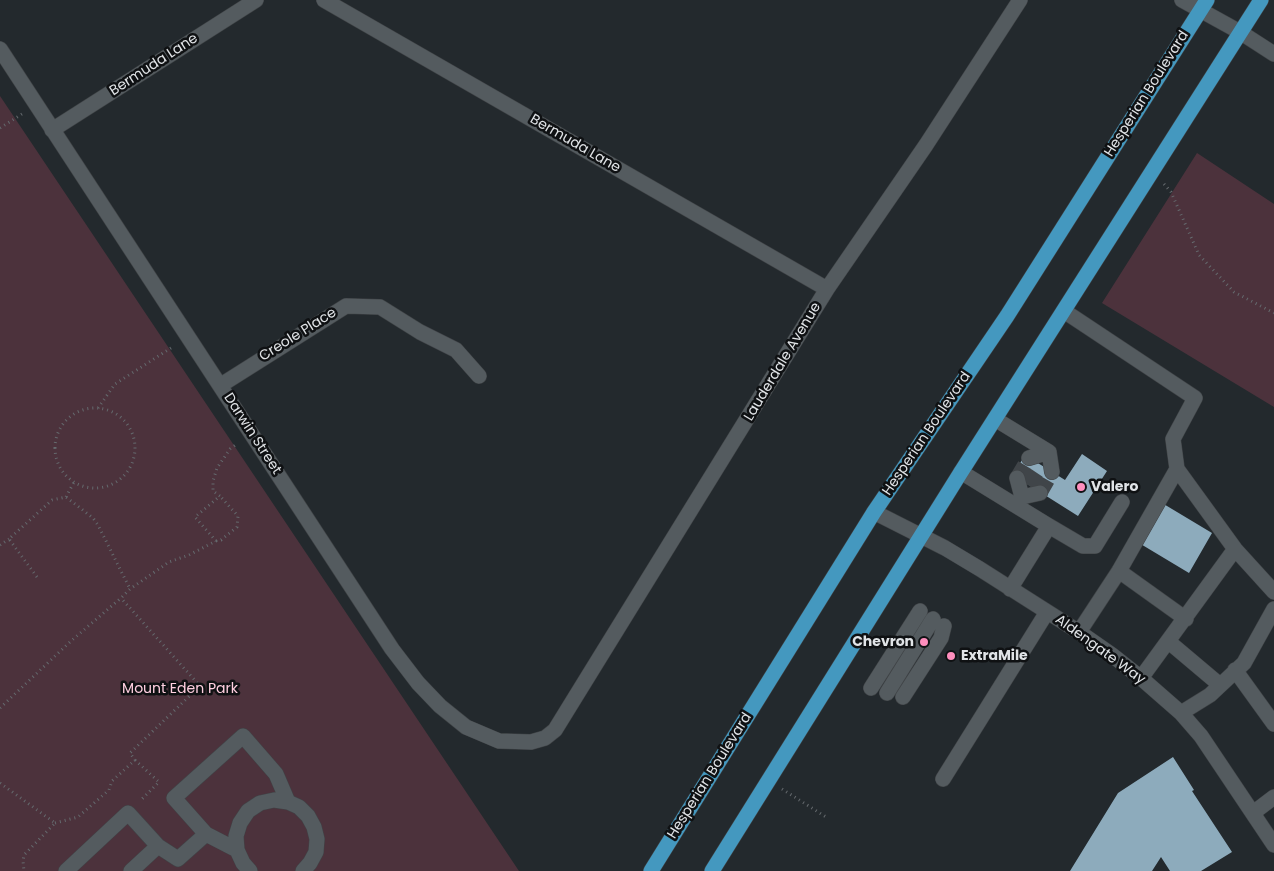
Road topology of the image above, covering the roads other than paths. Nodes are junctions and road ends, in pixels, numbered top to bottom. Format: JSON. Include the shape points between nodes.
{"nodes":[{"id":1,"x":256,"y":0,"type":"edge"},
{"id":2,"x":324,"y":0,"type":"edge"},
{"id":3,"x":1020,"y":0,"type":"edge"},
{"id":4,"x":1182,"y":0,"type":"edge"},
{"id":5,"x":1261,"y":0,"type":"edge"},
{"id":6,"x":1204,"y":5,"type":"edge"},
{"id":7,"x":1240,"y":32,"type":"junction"},
{"id":8,"x":0,"y":49,"type":"edge"},
{"id":9,"x":1274,"y":54,"type":"edge"},
{"id":10,"x":52,"y":130,"type":"junction"},
{"id":11,"x":827,"y":289,"type":"junction"},
{"id":12,"x":1064,"y":311,"type":"junction"},
{"id":13,"x":479,"y":376,"type":"dead end"},
{"id":14,"x":220,"y":385,"type":"junction"},
{"id":15,"x":996,"y":419,"type":"junction"},
{"id":16,"x":1041,"y":465,"type":"tunnel mouth"},
{"id":17,"x":1177,"y":469,"type":"junction"},
{"id":18,"x":962,"y":472,"type":"junction"},
{"id":19,"x":1122,"y":502,"type":"dead end"},
{"id":20,"x":874,"y":512,"type":"junction"},
{"id":21,"x":1049,"y":526,"type":"junction"},
{"id":22,"x":921,"y":536,"type":"junction"},
{"id":23,"x":1236,"y":549,"type":"junction"},
{"id":24,"x":1119,"y":571,"type":"junction"},
{"id":25,"x":1010,"y":589,"type":"junction"},
{"id":26,"x":1274,"y":592,"type":"edge"},
{"id":27,"x":920,"y":611,"type":"dead end"},
{"id":28,"x":1047,"y":612,"type":"junction"},
{"id":29,"x":1273,"y":615,"type":"edge"},
{"id":30,"x":1186,"y":619,"type":"junction"},
{"id":31,"x":1079,"y":632,"type":"junction"},
{"id":32,"x":1169,"y":642,"type":"junction"},
{"id":33,"x":1235,"y":670,"type":"junction"},
{"id":34,"x":1141,"y":678,"type":"junction"},
{"id":35,"x":1220,"y":685,"type":"junction"},
{"id":36,"x":871,"y":688,"type":"dead end"},
{"id":37,"x":887,"y":693,"type":"dead end"},
{"id":38,"x":903,"y":697,"type":"dead end"},
{"id":39,"x":1181,"y":713,"type":"junction"},
{"id":40,"x":1274,"y":724,"type":"edge"},
{"id":41,"x":555,"y":730,"type":"joint"},
{"id":42,"x":944,"y":779,"type":"dead end"},
{"id":43,"x":1274,"y":798,"type":"edge"},
{"id":44,"x":288,"y":802,"type":"junction"},
{"id":45,"x":1253,"y":813,"type":"junction"},
{"id":46,"x":206,"y":834,"type":"junction"},
{"id":47,"x":1274,"y":845,"type":"edge"},
{"id":48,"x":158,"y":846,"type":"junction"},
{"id":49,"x":237,"y":850,"type":"junction"},
{"id":50,"x":66,"y":871,"type":"edge"},
{"id":51,"x":131,"y":871,"type":"edge"},
{"id":52,"x":250,"y":871,"type":"edge"},
{"id":53,"x":303,"y":871,"type":"edge"},
{"id":54,"x":651,"y":871,"type":"edge"},
{"id":55,"x":712,"y":871,"type":"edge"}],
"edges":[{"from":1,"to":10,"type":"street","name":"Bermuda Lane"},
{"from":2,"to":11,"type":"street","name":"Bermuda Lane"},
{"from":3,"to":11,"type":"street","name":"Lauderdale Avenue"},
{"from":4,"to":6,"type":"street"},
{"from":5,"to":7,"type":"main road"},
{"from":6,"to":7,"type":"street"},
{"from":6,"to":20,"type":"main road","name":"Hesperian Boulevard","via":[[1007,316]]},
{"from":7,"to":9,"type":"street"},
{"from":7,"to":12,"type":"main road"},
{"from":8,"to":10,"type":"street","name":"Darwin Street"},
{"from":10,"to":14,"type":"street","name":"Darwin Street"},
{"from":11,"to":41,"type":"street","name":"Lauderdale Avenue"},
{"from":12,"to":15,"type":"main road"},
{"from":12,"to":17,"type":"street","via":[[1195,398],[1173,439]]},
{"from":13,"to":14,"type":"street","name":"Creole Place","via":[[456,350],[380,307],[346,306]]},
{"from":14,"to":41,"type":"street","name":"Darwin Street","via":[[392,649],[440,706],[466,727],[499,741],[531,742],[545,738]]},
{"from":15,"to":16,"type":"street","via":[[1050,452]]},
{"from":15,"to":18,"type":"main road"},
{"from":17,"to":23,"type":"street"},
{"from":17,"to":24,"type":"street"},
{"from":18,"to":21,"type":"street","via":[[1025,492]]},
{"from":18,"to":22,"type":"main road"},
{"from":19,"to":21,"type":"street","via":[[1095,546],[1083,546]]},
{"from":20,"to":22,"type":"street","name":"Aldengate Way"},
{"from":20,"to":54,"type":"main road","name":"Hesperian Boulevard"},
{"from":21,"to":25,"type":"street"},
{"from":22,"to":25,"type":"street","name":"Aldengate Way"},
{"from":22,"to":55,"type":"main road"},
{"from":23,"to":26,"type":"street"},
{"from":23,"to":30,"type":"street"},
{"from":24,"to":30,"type":"street"},
{"from":24,"to":31,"type":"street"},
{"from":25,"to":28,"type":"street","name":"Aldengate Way"},
{"from":27,"to":36,"type":"street"},
{"from":28,"to":31,"type":"street","name":"Aldengate Way"},
{"from":28,"to":42,"type":"street"},
{"from":29,"to":33,"type":"street","via":[[1244,662]]},
{"from":30,"to":32,"type":"street"},
{"from":31,"to":34,"type":"street","name":"Aldengate Way"},
{"from":32,"to":34,"type":"street"},
{"from":32,"to":35,"type":"street"},
{"from":33,"to":35,"type":"street"},
{"from":33,"to":40,"type":"street"},
{"from":34,"to":39,"type":"street","name":"Aldengate Way"},
{"from":35,"to":39,"type":"street"},
{"from":37,"to":38,"type":"street","via":[[939,622],[941,638]]},
{"from":39,"to":45,"type":"street","name":"Aldengate Way","via":[[1202,736]]},
{"from":43,"to":45,"type":"street"},
{"from":44,"to":46,"type":"street","via":[[276,774],[243,736],[174,798]]},
{"from":44,"to":49,"type":"street","via":[[260,803],[248,811],[236,836]]},
{"from":44,"to":53,"type":"street","via":[[308,816],[317,839],[316,852]]},
{"from":45,"to":47,"type":"street","name":"Aldengate Way"},
{"from":46,"to":48,"type":"street","via":[[178,859]]},
{"from":46,"to":49,"type":"street"},
{"from":48,"to":50,"type":"street","via":[[128,813]]},
{"from":48,"to":51,"type":"street"},
{"from":49,"to":52,"type":"street"}]}
